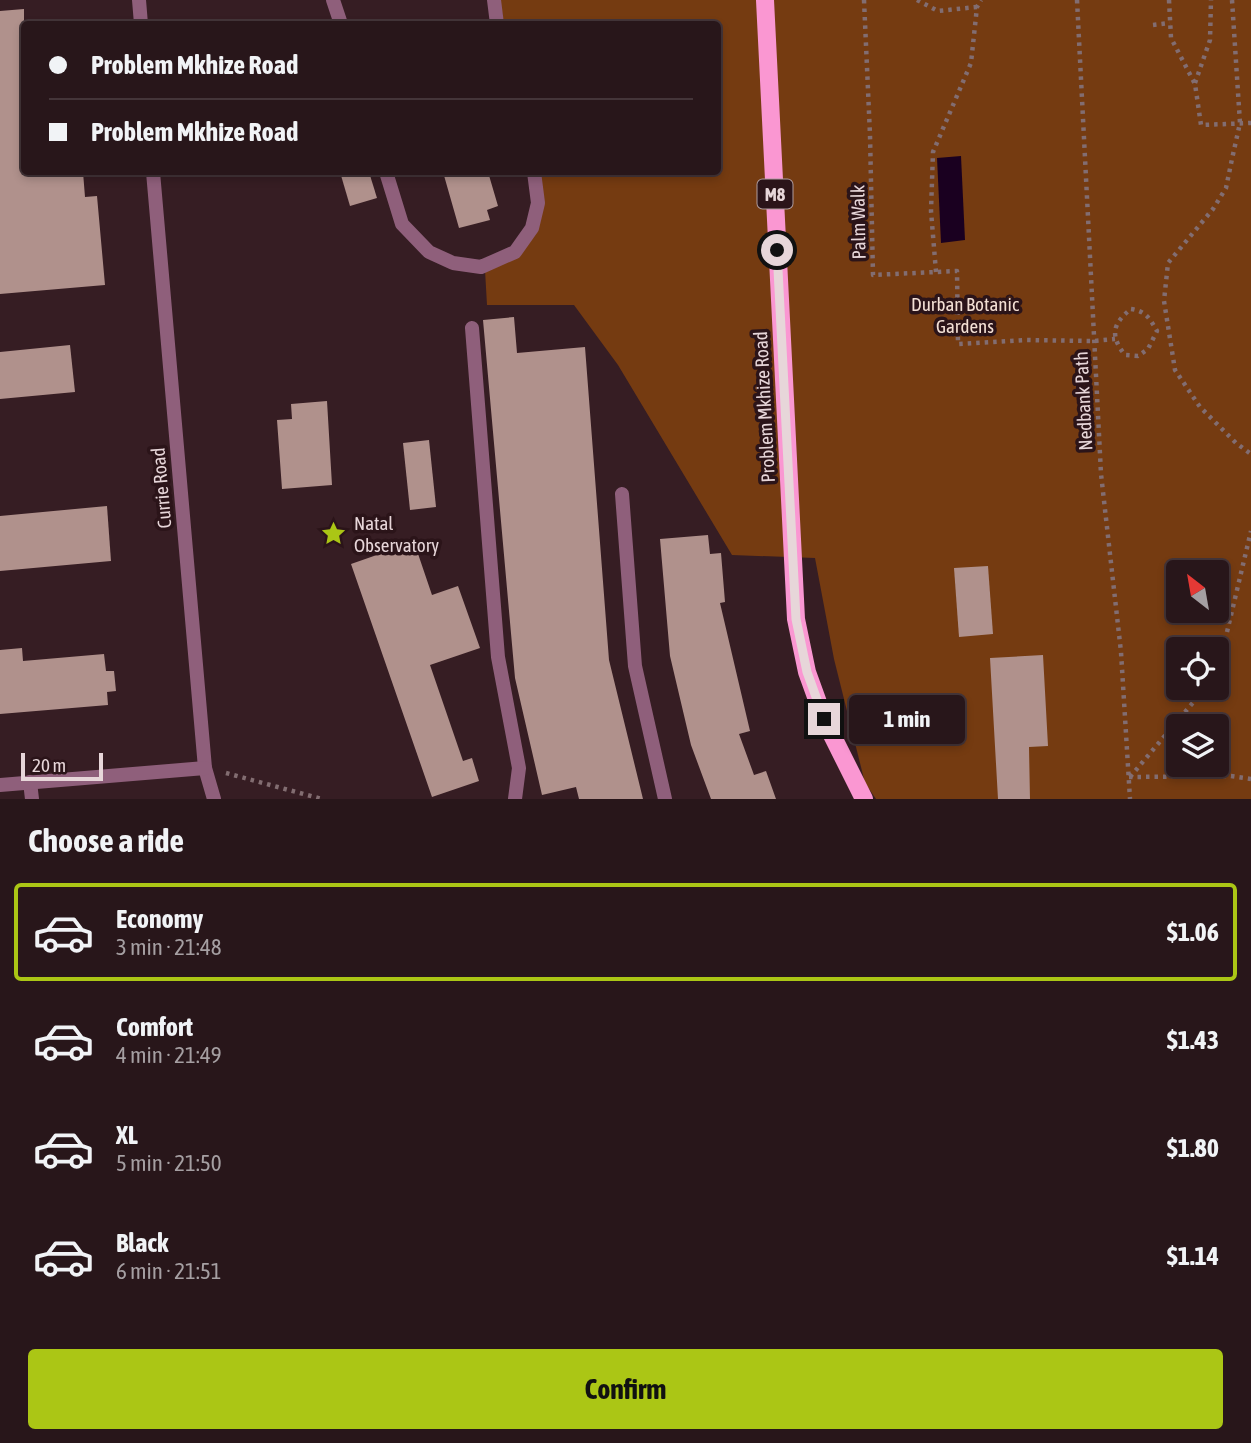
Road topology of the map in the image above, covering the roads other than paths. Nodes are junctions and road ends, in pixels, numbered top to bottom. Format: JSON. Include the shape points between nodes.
{"nodes":[{"id":1,"x":139,"y":0,"type":"edge"},
{"id":2,"x":333,"y":0,"type":"edge"},
{"id":3,"x":494,"y":0,"type":"edge"},
{"id":4,"x":765,"y":0,"type":"edge"},
{"id":5,"x":141,"y":21,"type":"edge"},
{"id":6,"x":340,"y":21,"type":"edge"},
{"id":7,"x":497,"y":21,"type":"edge"},
{"id":8,"x":153,"y":175,"type":"edge"},
{"id":9,"x":387,"y":175,"type":"edge"},
{"id":10,"x":534,"y":175,"type":"edge"},
{"id":11,"x":472,"y":328,"type":"dead end"},
{"id":12,"x":622,"y":494,"type":"dead end"},
{"id":13,"x":205,"y":768,"type":"junction"},
{"id":14,"x":30,"y":782,"type":"junction"},
{"id":15,"x":0,"y":785,"type":"edge"},
{"id":16,"x":32,"y":799,"type":"edge"},
{"id":17,"x":214,"y":799,"type":"edge"},
{"id":18,"x":515,"y":799,"type":"edge"},
{"id":19,"x":665,"y":799,"type":"edge"},
{"id":20,"x":864,"y":799,"type":"edge"}],
"edges":[{"from":1,"to":5,"type":"street"},
{"from":2,"to":6,"type":"street"},
{"from":3,"to":7,"type":"street"},
{"from":4,"to":20,"type":"main road","name":"Problem Mkhize Road","number":"M8","via":[[796,619],[807,672],[824,719]]},
{"from":8,"to":13,"type":"street","name":"Currie Road"},
{"from":9,"to":10,"type":"street","via":[[402,224],[429,252],[453,263],[481,267],[515,251],[531,228],[538,203]]},
{"from":11,"to":18,"type":"street","via":[[498,657],[519,768]]},
{"from":12,"to":19,"type":"street","via":[[635,666]]},
{"from":13,"to":14,"type":"street"},
{"from":13,"to":17,"type":"street","name":"Currie Road"},
{"from":14,"to":15,"type":"street"},
{"from":14,"to":16,"type":"street"}]}
